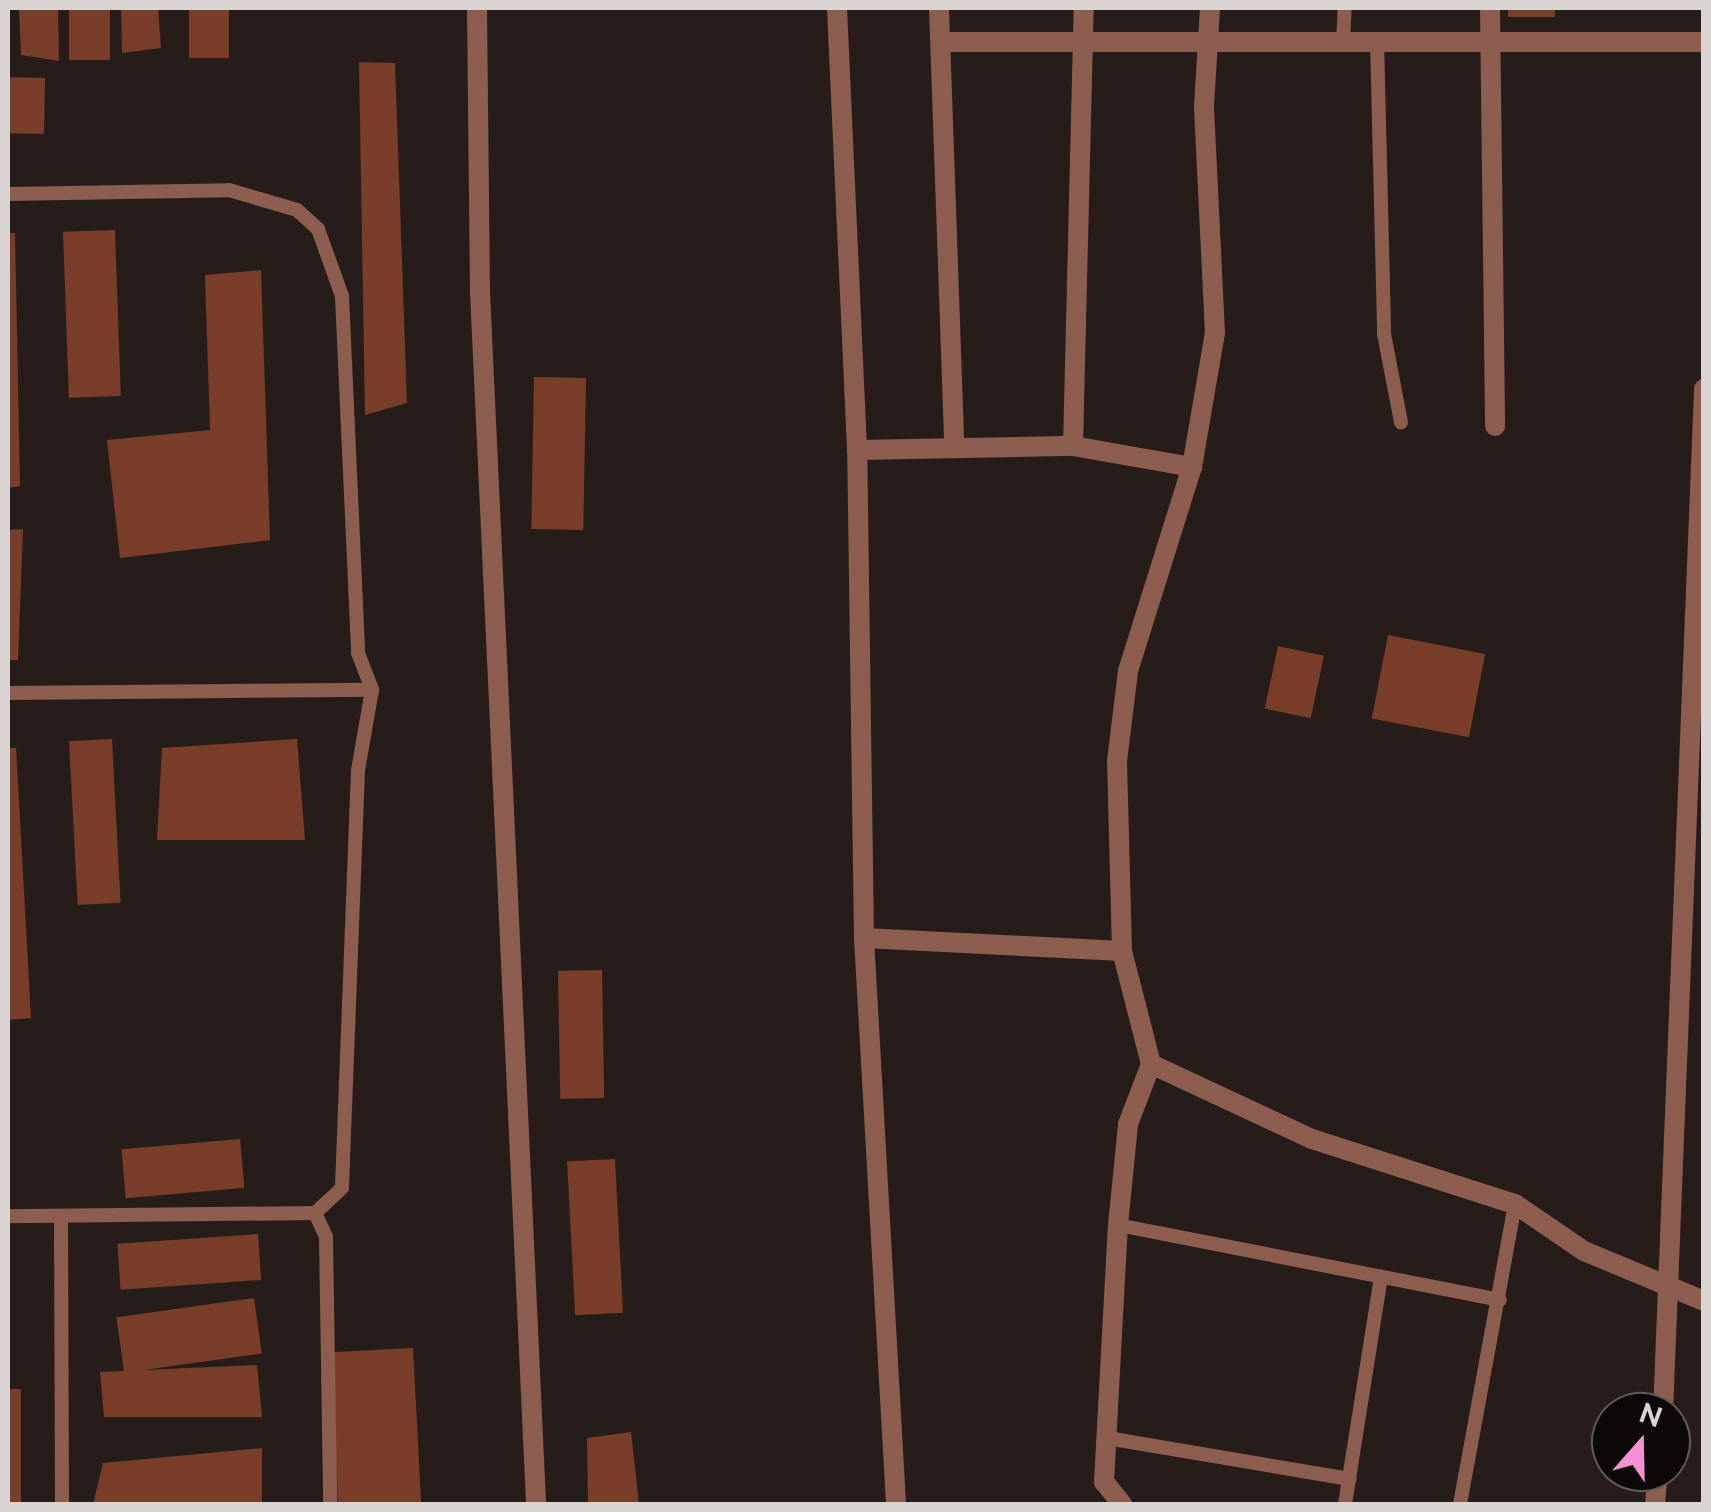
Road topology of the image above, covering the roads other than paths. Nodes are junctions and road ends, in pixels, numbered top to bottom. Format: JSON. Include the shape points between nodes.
{"nodes":[{"id":1,"x":477,"y":8,"type":"edge"},
{"id":2,"x":836,"y":8,"type":"edge"},
{"id":3,"x":940,"y":8,"type":"edge"},
{"id":4,"x":1084,"y":8,"type":"edge"},
{"id":5,"x":1210,"y":8,"type":"edge"},
{"id":6,"x":1345,"y":8,"type":"edge"},
{"id":7,"x":1490,"y":8,"type":"edge"},
{"id":8,"x":1494,"y":38,"type":"junction"},
{"id":9,"x":1377,"y":40,"type":"junction"},
{"id":10,"x":1343,"y":41,"type":"junction"},
{"id":11,"x":941,"y":42,"type":"junction"},
{"id":12,"x":1704,"y":42,"type":"edge"},
{"id":13,"x":1206,"y":44,"type":"junction"},
{"id":14,"x":1084,"y":48,"type":"junction"},
{"id":15,"x":8,"y":194,"type":"edge"},
{"id":16,"x":1704,"y":389,"type":"edge"},
{"id":17,"x":1401,"y":422,"type":"dead end"},
{"id":18,"x":1495,"y":426,"type":"dead end"},
{"id":19,"x":1073,"y":446,"type":"junction"},
{"id":20,"x":954,"y":448,"type":"junction"},
{"id":21,"x":857,"y":450,"type":"junction"},
{"id":22,"x":1192,"y":467,"type":"junction"},
{"id":23,"x":372,"y":690,"type":"junction"},
{"id":24,"x":8,"y":694,"type":"edge"},
{"id":25,"x":864,"y":938,"type":"junction"},
{"id":26,"x":1122,"y":952,"type":"junction"},
{"id":27,"x":1151,"y":1064,"type":"junction"},
{"id":28,"x":1514,"y":1204,"type":"junction"},
{"id":29,"x":315,"y":1213,"type":"junction"},
{"id":30,"x":8,"y":1216,"type":"edge"},
{"id":31,"x":61,"y":1216,"type":"junction"},
{"id":32,"x":1118,"y":1225,"type":"junction"},
{"id":33,"x":1381,"y":1277,"type":"junction"},
{"id":34,"x":1672,"y":1284,"type":"junction"},
{"id":35,"x":1500,"y":1300,"type":"junction"},
{"id":36,"x":1704,"y":1301,"type":"edge"},
{"id":37,"x":1664,"y":1392,"type":"edge"},
{"id":38,"x":1107,"y":1438,"type":"junction"},
{"id":39,"x":1350,"y":1478,"type":"junction"},
{"id":40,"x":62,"y":1504,"type":"edge"},
{"id":41,"x":330,"y":1504,"type":"edge"},
{"id":42,"x":536,"y":1504,"type":"edge"},
{"id":43,"x":896,"y":1504,"type":"edge"},
{"id":44,"x":1122,"y":1504,"type":"edge"},
{"id":45,"x":1346,"y":1504,"type":"edge"},
{"id":46,"x":1460,"y":1504,"type":"edge"}],
"edges":[{"from":1,"to":42,"type":"street","via":[[480,292]]},
{"from":2,"to":21,"type":"street"},
{"from":3,"to":11,"type":"street"},
{"from":4,"to":14,"type":"street"},
{"from":5,"to":13,"type":"street"},
{"from":6,"to":10,"type":"lane"},
{"from":7,"to":8,"type":"street"},
{"from":8,"to":9,"type":"street"},
{"from":8,"to":12,"type":"street"},
{"from":8,"to":18,"type":"street"},
{"from":9,"to":10,"type":"street"},
{"from":9,"to":17,"type":"lane","via":[[1384,334]]},
{"from":10,"to":13,"type":"street"},
{"from":11,"to":14,"type":"street"},
{"from":11,"to":20,"type":"street"},
{"from":13,"to":14,"type":"street"},
{"from":13,"to":22,"type":"street","via":[[1215,333]]},
{"from":14,"to":19,"type":"street"},
{"from":15,"to":23,"type":"lane","via":[[229,190],[297,210],[318,229],[342,296],[358,653]]},
{"from":16,"to":34,"type":"street"},
{"from":19,"to":20,"type":"street"},
{"from":19,"to":22,"type":"street"},
{"from":20,"to":21,"type":"street"},
{"from":21,"to":25,"type":"street"},
{"from":22,"to":26,"type":"street","via":[[1128,671],[1114,858]]},
{"from":23,"to":24,"type":"lane"},
{"from":23,"to":29,"type":"lane","via":[[358,770],[347,1152],[342,1188]]},
{"from":25,"to":26,"type":"street"},
{"from":25,"to":43,"type":"street"},
{"from":26,"to":27,"type":"street"},
{"from":27,"to":28,"type":"street","via":[[1312,1140]]},
{"from":27,"to":32,"type":"street","via":[[1128,1124]]},
{"from":28,"to":34,"type":"street","via":[[1584,1250]]},
{"from":28,"to":35,"type":"lane"},
{"from":29,"to":31,"type":"lane"},
{"from":29,"to":41,"type":"lane","via":[[326,1237]]},
{"from":30,"to":31,"type":"lane"},
{"from":31,"to":40,"type":"lane"},
{"from":32,"to":33,"type":"lane"},
{"from":32,"to":38,"type":"street"},
{"from":33,"to":35,"type":"lane"},
{"from":33,"to":39,"type":"lane"},
{"from":34,"to":36,"type":"street"},
{"from":34,"to":37,"type":"street"},
{"from":35,"to":46,"type":"lane"},
{"from":38,"to":39,"type":"lane"},
{"from":38,"to":44,"type":"street","via":[[1104,1482]]},
{"from":39,"to":45,"type":"lane"}]}
